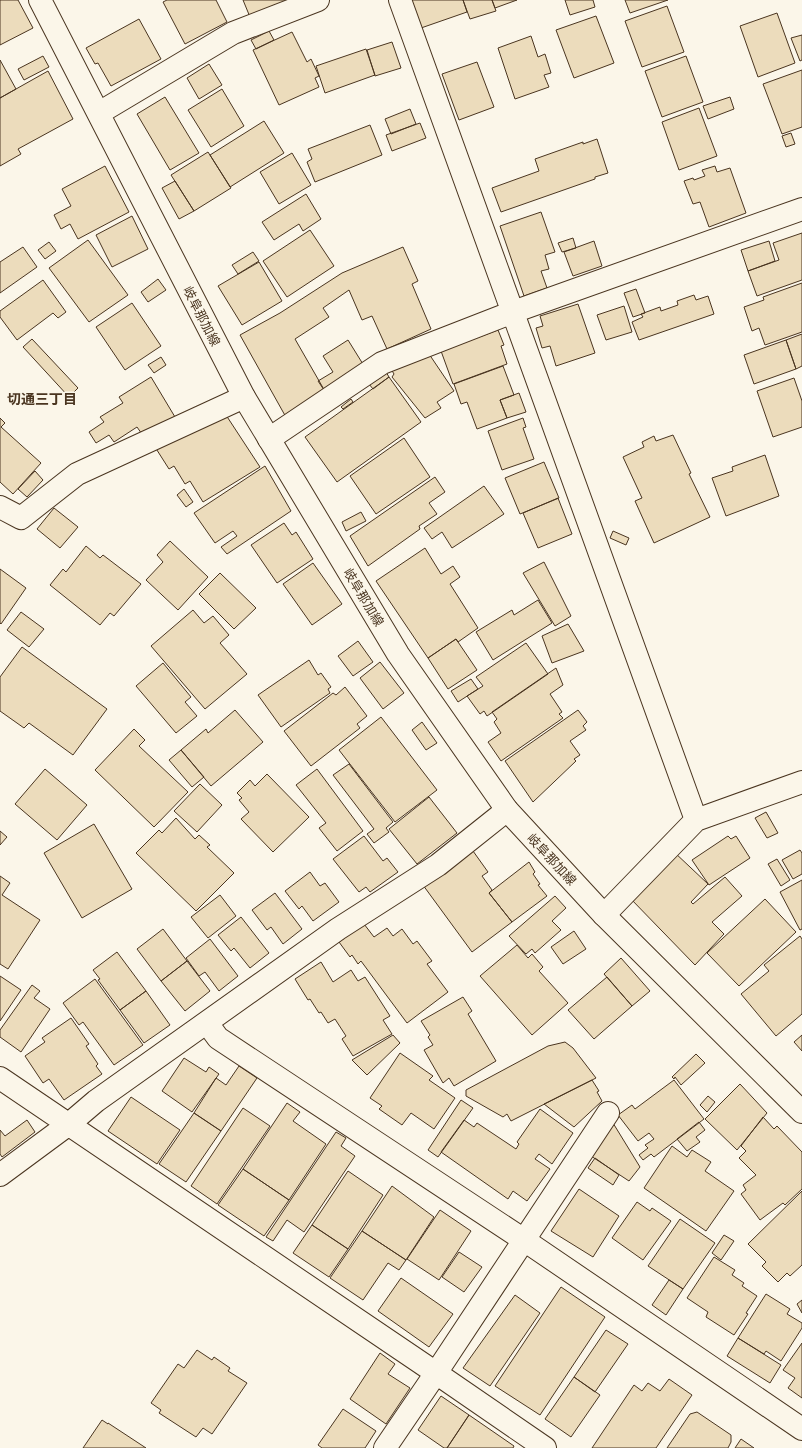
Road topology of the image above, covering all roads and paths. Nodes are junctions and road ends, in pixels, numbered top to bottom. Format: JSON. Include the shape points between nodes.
{"nodes":[{"id":1,"x":40,"y":0,"type":"edge"},
{"id":2,"x":318,"y":0,"type":"edge"},
{"id":3,"x":400,"y":0,"type":"edge"},
{"id":4,"x":98,"y":113,"type":"junction"},
{"id":5,"x":802,"y":209,"type":"edge"},
{"id":6,"x":513,"y":312,"type":"junction"},
{"id":7,"x":244,"y":397,"type":"junction"},
{"id":8,"x":269,"y":439,"type":"junction"},
{"id":9,"x":0,"y":507,"type":"edge"},
{"id":10,"x":802,"y":782,"type":"edge"},
{"id":11,"x":507,"y":810,"type":"junction"},
{"id":12,"x":696,"y":820,"type":"junction"},
{"id":13,"x":604,"y":915,"type":"junction"},
{"id":14,"x":206,"y":1023,"type":"junction"},
{"id":15,"x":0,"y":1078,"type":"edge"},
{"id":16,"x":802,"y":1112,"type":"edge"},
{"id":17,"x":608,"y":1113,"type":"dead end"},
{"id":18,"x":69,"y":1124,"type":"junction"},
{"id":19,"x":0,"y":1175,"type":"edge"},
{"id":20,"x":524,"y":1240,"type":"junction"},
{"id":21,"x":436,"y":1373,"type":"junction"},
{"id":22,"x":802,"y":1429,"type":"edge"},
{"id":23,"x":385,"y":1448,"type":"edge"},
{"id":24,"x":545,"y":1448,"type":"edge"}],
"edges":[{"from":1,"to":4,"type":"street","name":"岐阜那加線"},
{"from":2,"to":4,"type":"street","via":[[233,34]]},
{"from":3,"to":6,"type":"street"},
{"from":4,"to":7,"type":"street","name":"岐阜那加線"},
{"from":5,"to":6,"type":"street"},
{"from":6,"to":8,"type":"street","via":[[382,363]]},
{"from":6,"to":12,"type":"street"},
{"from":7,"to":8,"type":"street","name":"岐阜那加線"},
{"from":7,"to":9,"type":"street","via":[[77,474],[21,518]]},
{"from":8,"to":11,"type":"street","name":"岐阜那加線","via":[[398,654]]},
{"from":10,"to":12,"type":"street"},
{"from":11,"to":13,"type":"street","name":"岐阜那加線"},
{"from":11,"to":14,"type":"street","via":[[438,865],[338,929]]},
{"from":12,"to":13,"type":"street"},
{"from":13,"to":16,"type":"street","name":"岐阜那加線"},
{"from":14,"to":18,"type":"street","via":[[96,1101]]},
{"from":14,"to":20,"type":"street","via":[[218,1038]]},
{"from":15,"to":18,"type":"street"},
{"from":17,"to":20,"type":"street"},
{"from":18,"to":19,"type":"street"},
{"from":18,"to":21,"type":"street"},
{"from":20,"to":21,"type":"street"},
{"from":20,"to":22,"type":"street"},
{"from":21,"to":23,"type":"street"},
{"from":21,"to":24,"type":"street"}]}
